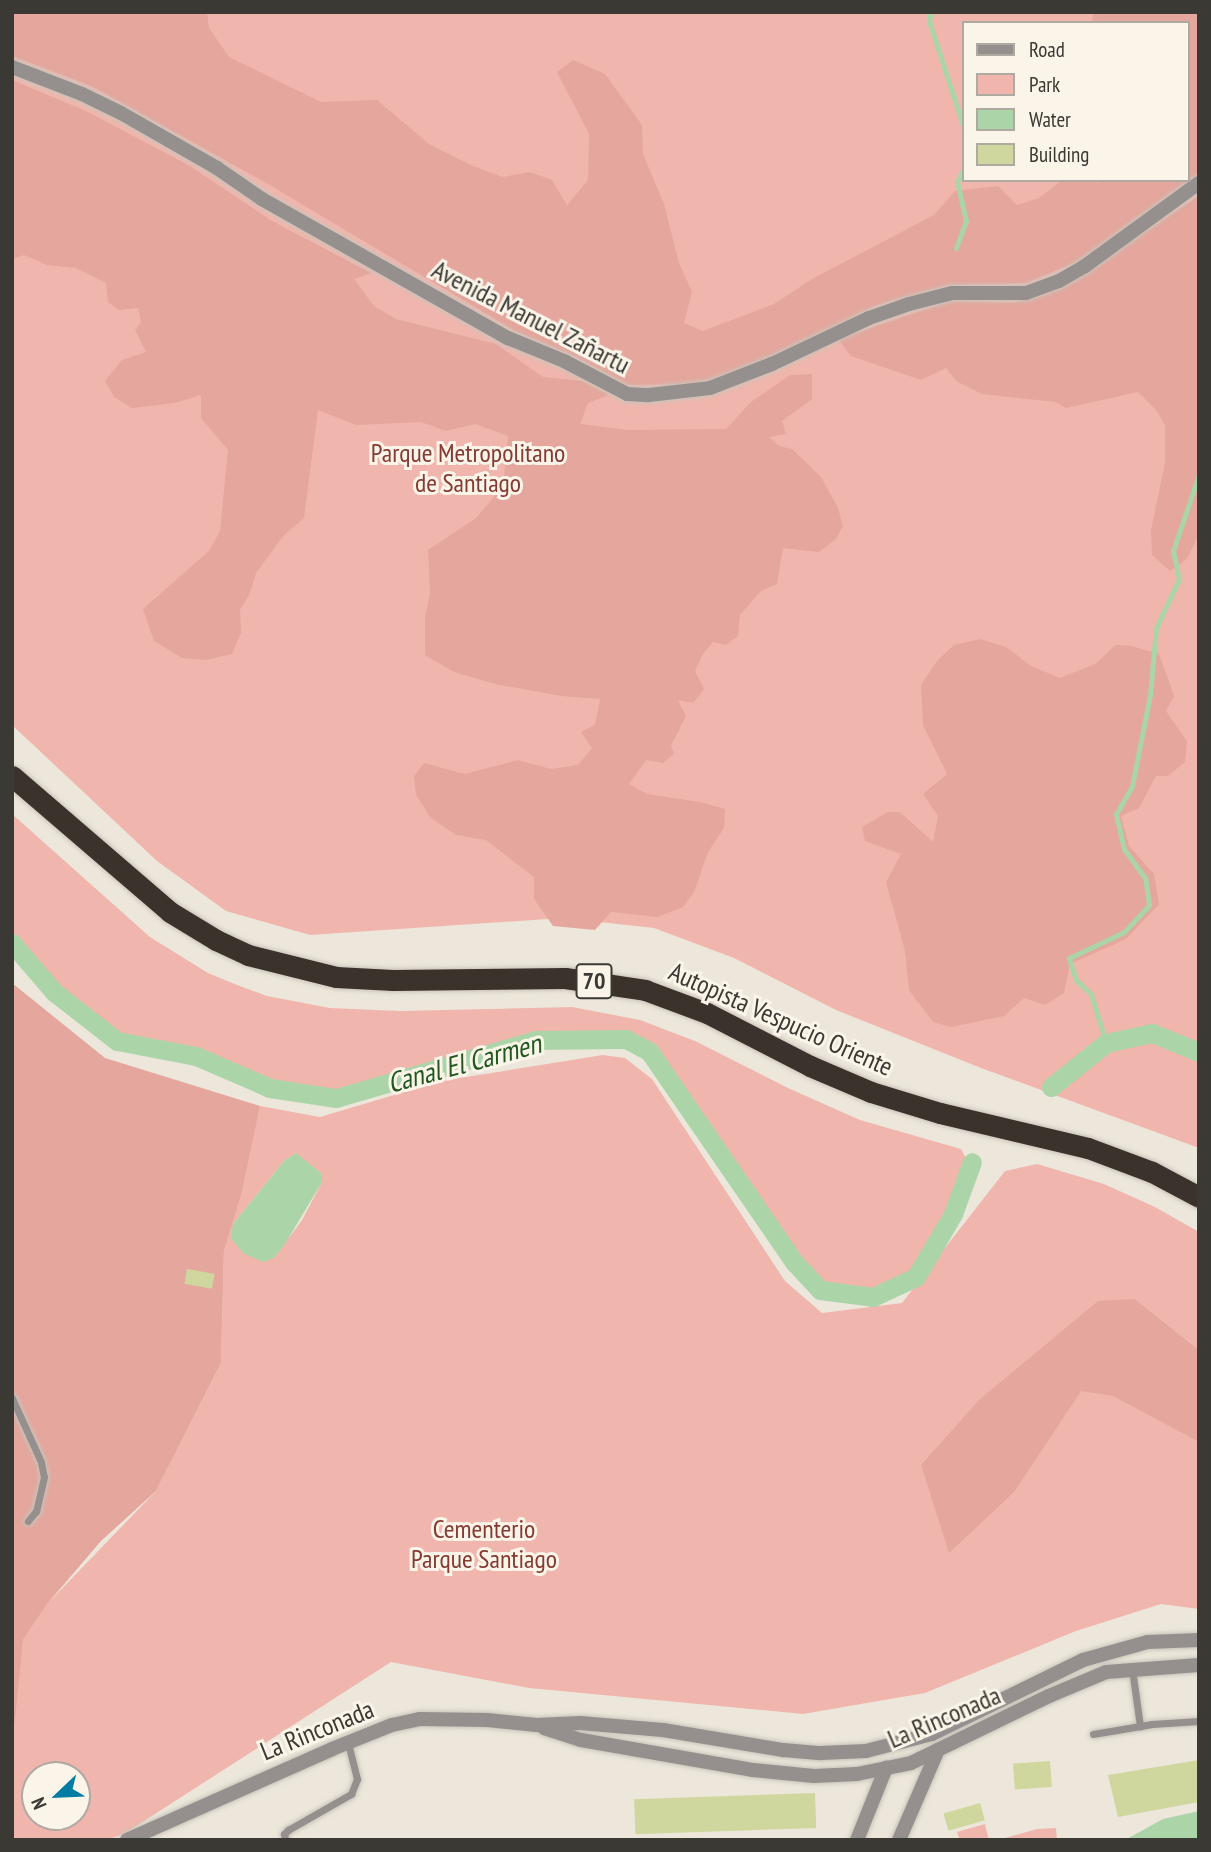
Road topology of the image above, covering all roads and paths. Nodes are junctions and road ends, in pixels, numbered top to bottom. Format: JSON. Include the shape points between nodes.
{"nodes":[{"id":1,"x":12,"y":67,"type":"edge"},
{"id":2,"x":1199,"y":183,"type":"edge"},
{"id":3,"x":12,"y":776,"type":"edge"},
{"id":4,"x":1199,"y":1197,"type":"edge"},
{"id":5,"x":12,"y":1398,"type":"edge"},
{"id":6,"x":28,"y":1521,"type":"dead end"},
{"id":7,"x":1199,"y":1640,"type":"edge"},
{"id":8,"x":1199,"y":1665,"type":"edge"},
{"id":9,"x":1132,"y":1668,"type":"junction"},
{"id":10,"x":1199,"y":1721,"type":"edge"},
{"id":11,"x":537,"y":1726,"type":"junction"},
{"id":12,"x":1140,"y":1726,"type":"junction"},
{"id":13,"x":1093,"y":1734,"type":"dead end"},
{"id":14,"x":725,"y":1740,"type":"junction"},
{"id":15,"x":348,"y":1742,"type":"junction"},
{"id":16,"x":938,"y":1750,"type":"junction"},
{"id":17,"x":722,"y":1765,"type":"junction"},
{"id":18,"x":886,"y":1768,"type":"junction"},
{"id":19,"x":127,"y":1840,"type":"edge"},
{"id":20,"x":285,"y":1840,"type":"edge"},
{"id":21,"x":857,"y":1840,"type":"edge"},
{"id":22,"x":899,"y":1840,"type":"edge"}],
"edges":[{"from":1,"to":2,"type":"street","name":"Avenida Manuel Zañartu","via":[[121,113],[315,230],[508,338],[627,394],[710,388],[909,304],[952,293],[1026,293],[1059,281]]},
{"from":3,"to":4,"type":"highway","name":"Autopista Vespucio Oriente","number":"70","via":[[170,912],[248,955],[336,976],[393,980],[565,978],[645,990],[708,1013],[861,1088],[940,1113],[1088,1148],[1152,1172]]},
{"from":5,"to":6,"type":"lane","via":[[44,1477],[36,1511]]},
{"from":7,"to":14,"type":"street","name":"La Rinconada","via":[[1148,1642],[1083,1660],[932,1734],[881,1748],[821,1753]]},
{"from":8,"to":9,"type":"street","name":"La Rinconada"},
{"from":9,"to":12,"type":"lane"},
{"from":9,"to":16,"type":"street","name":"La Rinconada","via":[[1106,1672],[1068,1687]]},
{"from":10,"to":12,"type":"lane"},
{"from":11,"to":14,"type":"street","name":"La Rinconada","via":[[580,1723]]},
{"from":11,"to":15,"type":"street","name":"La Rinconada","via":[[419,1719]]},
{"from":11,"to":17,"type":"street","name":"La Rinconada","via":[[581,1740]]},
{"from":12,"to":13,"type":"lane"},
{"from":14,"to":17,"type":"street"},
{"from":15,"to":19,"type":"street","name":"La Rinconada"},
{"from":15,"to":20,"type":"lane","via":[[357,1779],[351,1794],[288,1830]]},
{"from":16,"to":18,"type":"street","name":"La Rinconada"},
{"from":16,"to":22,"type":"street"},
{"from":17,"to":18,"type":"street","name":"La Rinconada","via":[[814,1776]]},
{"from":18,"to":21,"type":"street"}]}
